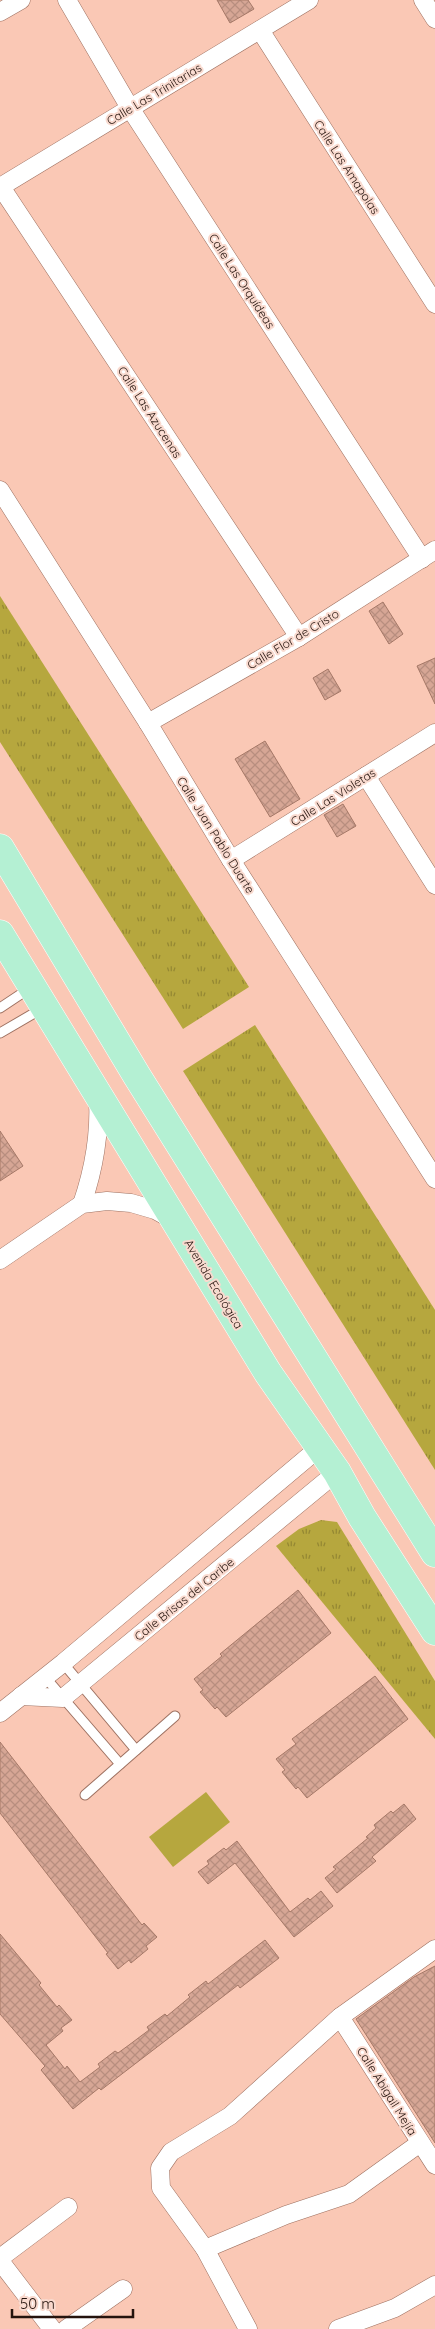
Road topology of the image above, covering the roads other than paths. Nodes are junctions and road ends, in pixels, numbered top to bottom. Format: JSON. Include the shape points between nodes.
{"nodes":[{"id":1,"x":21,"y":0,"type":"edge"},
{"id":2,"x":67,"y":0,"type":"edge"},
{"id":3,"x":309,"y":0,"type":"edge"},
{"id":4,"x":423,"y":0,"type":"edge"},
{"id":5,"x":0,"y":12,"type":"edge"},
{"id":6,"x":435,"y":19,"type":"edge"},
{"id":7,"x":260,"y":30,"type":"junction"},
{"id":8,"x":130,"y":108,"type":"junction"},
{"id":9,"x":0,"y":187,"type":"edge"},
{"id":10,"x":435,"y":304,"type":"edge"},
{"id":11,"x":0,"y":490,"type":"edge"},
{"id":12,"x":428,"y":554,"type":"edge"},
{"id":13,"x":298,"y":637,"type":"junction"},
{"id":14,"x":148,"y":723,"type":"junction"},
{"id":15,"x":435,"y":733,"type":"edge"},
{"id":16,"x":366,"y":776,"type":"junction"},
{"id":17,"x":0,"y":848,"type":"edge"},
{"id":18,"x":231,"y":860,"type":"junction"},
{"id":19,"x":435,"y":885,"type":"edge"},
{"id":20,"x":0,"y":934,"type":"edge"},
{"id":21,"x":38,"y":997,"type":"junction"},
{"id":22,"x":0,"y":1008,"type":"edge"},
{"id":23,"x":0,"y":1033,"type":"edge"},
{"id":24,"x":98,"y":1094,"type":"junction"},
{"id":25,"x":435,"y":1179,"type":"edge"},
{"id":26,"x":82,"y":1204,"type":"junction"},
{"id":27,"x":177,"y":1222,"type":"junction"},
{"id":28,"x":0,"y":1260,"type":"edge"},
{"id":29,"x":320,"y":1447,"type":"junction"},
{"id":30,"x":338,"y":1472,"type":"junction"},
{"id":31,"x":435,"y":1553,"type":"edge"},
{"id":32,"x":435,"y":1631,"type":"edge"},
{"id":33,"x":63,"y":1663,"type":"junction"},
{"id":34,"x":45,"y":1677,"type":"junction"},
{"id":35,"x":80,"y":1684,"type":"junction"},
{"id":36,"x":21,"y":1696,"type":"junction"},
{"id":37,"x":63,"y":1698,"type":"junction"},
{"id":38,"x":0,"y":1713,"type":"edge"},
{"id":39,"x":175,"y":1716,"type":"dead end"},
{"id":40,"x":136,"y":1750,"type":"junction"},
{"id":41,"x":120,"y":1764,"type":"junction"},
{"id":42,"x":85,"y":1795,"type":"dead end"},
{"id":43,"x":435,"y":1949,"type":"edge"},
{"id":44,"x":340,"y":2017,"type":"junction"},
{"id":45,"x":420,"y":2143,"type":"junction"},
{"id":46,"x":435,"y":2165,"type":"edge"},
{"id":47,"x":68,"y":2207,"type":"dead end"},
{"id":48,"x":205,"y":2249,"type":"junction"},
{"id":49,"x":2,"y":2266,"type":"edge"},
{"id":50,"x":435,"y":2285,"type":"edge"},
{"id":51,"x":123,"y":2289,"type":"dead end"},
{"id":52,"x":54,"y":2329,"type":"edge"},
{"id":53,"x":248,"y":2329,"type":"edge"},
{"id":54,"x":338,"y":2329,"type":"edge"}],
"edges":[{"from":1,"to":5,"type":"street"},
{"from":2,"to":8,"type":"street","name":"Calle Las Orquídeas"},
{"from":3,"to":7,"type":"street","name":"Calle Las Trinitarias"},
{"from":4,"to":6,"type":"street"},
{"from":7,"to":8,"type":"street","name":"Calle Las Trinitarias"},
{"from":7,"to":10,"type":"street","name":"Calle Las Amapolas"},
{"from":8,"to":9,"type":"street","name":"Calle Las Trinitarias"},
{"from":8,"to":12,"type":"street","name":"Calle Las Orquídeas"},
{"from":9,"to":13,"type":"street","name":"Calle Las Azucenas"},
{"from":11,"to":14,"type":"street","name":"Calle Juan Pablo Duarte"},
{"from":12,"to":13,"type":"street","name":"Calle Flor de Cristo"},
{"from":13,"to":14,"type":"street","name":"Calle Flor de Cristo"},
{"from":14,"to":18,"type":"street","name":"Calle Juan Pablo Duarte"},
{"from":15,"to":16,"type":"street","name":"Calle Las Violetas"},
{"from":16,"to":18,"type":"street","name":"Calle Las Violetas"},
{"from":16,"to":19,"type":"street"},
{"from":17,"to":31,"type":"main road","via":[[137,1076]]},
{"from":18,"to":25,"type":"street","name":"Calle Juan Pablo Duarte"},
{"from":20,"to":21,"type":"main road","name":"Avenida Ecológica"},
{"from":21,"to":22,"type":"lane"},
{"from":21,"to":23,"type":"lane"},
{"from":21,"to":24,"type":"main road","name":"Avenida Ecológica"},
{"from":24,"to":26,"type":"street","via":[[97,1149]]},
{"from":24,"to":27,"type":"main road","name":"Avenida Ecológica"},
{"from":26,"to":27,"type":"street","via":[[132,1203]]},
{"from":26,"to":28,"type":"street"},
{"from":27,"to":29,"type":"main road","name":"Avenida Ecológica","via":[[268,1373]]},
{"from":29,"to":30,"type":"main road","name":"Avenida Ecológica"},
{"from":29,"to":33,"type":"street"},
{"from":30,"to":32,"type":"main road","name":"Avenida Ecológica","via":[[362,1517]]},
{"from":30,"to":35,"type":"street","name":"Calle Brisas del Caribe"},
{"from":33,"to":34,"type":"street"},
{"from":33,"to":35,"type":"lane"},
{"from":34,"to":36,"type":"street"},
{"from":34,"to":37,"type":"lane"},
{"from":35,"to":37,"type":"street","name":"Calle Brisas del Caribe"},
{"from":35,"to":40,"type":"lane"},
{"from":36,"to":37,"type":"street"},
{"from":36,"to":38,"type":"street"},
{"from":37,"to":41,"type":"lane"},
{"from":39,"to":40,"type":"lane"},
{"from":40,"to":41,"type":"lane"},
{"from":41,"to":42,"type":"lane"},
{"from":43,"to":44,"type":"street"},
{"from":44,"to":45,"type":"street","name":"Calle Abigail Mejía"},
{"from":44,"to":48,"type":"street","via":[[230,2116],[171,2152],[160,2168],[160,2188]]},
{"from":45,"to":46,"type":"street","name":"Calle Abigail Mejía"},
{"from":45,"to":48,"type":"street","via":[[349,2194],[286,2215]]},
{"from":47,"to":49,"type":"street"},
{"from":48,"to":53,"type":"street"},
{"from":49,"to":52,"type":"street"},
{"from":50,"to":54,"type":"street","via":[[395,2308]]},
{"from":51,"to":52,"type":"street"}]}
